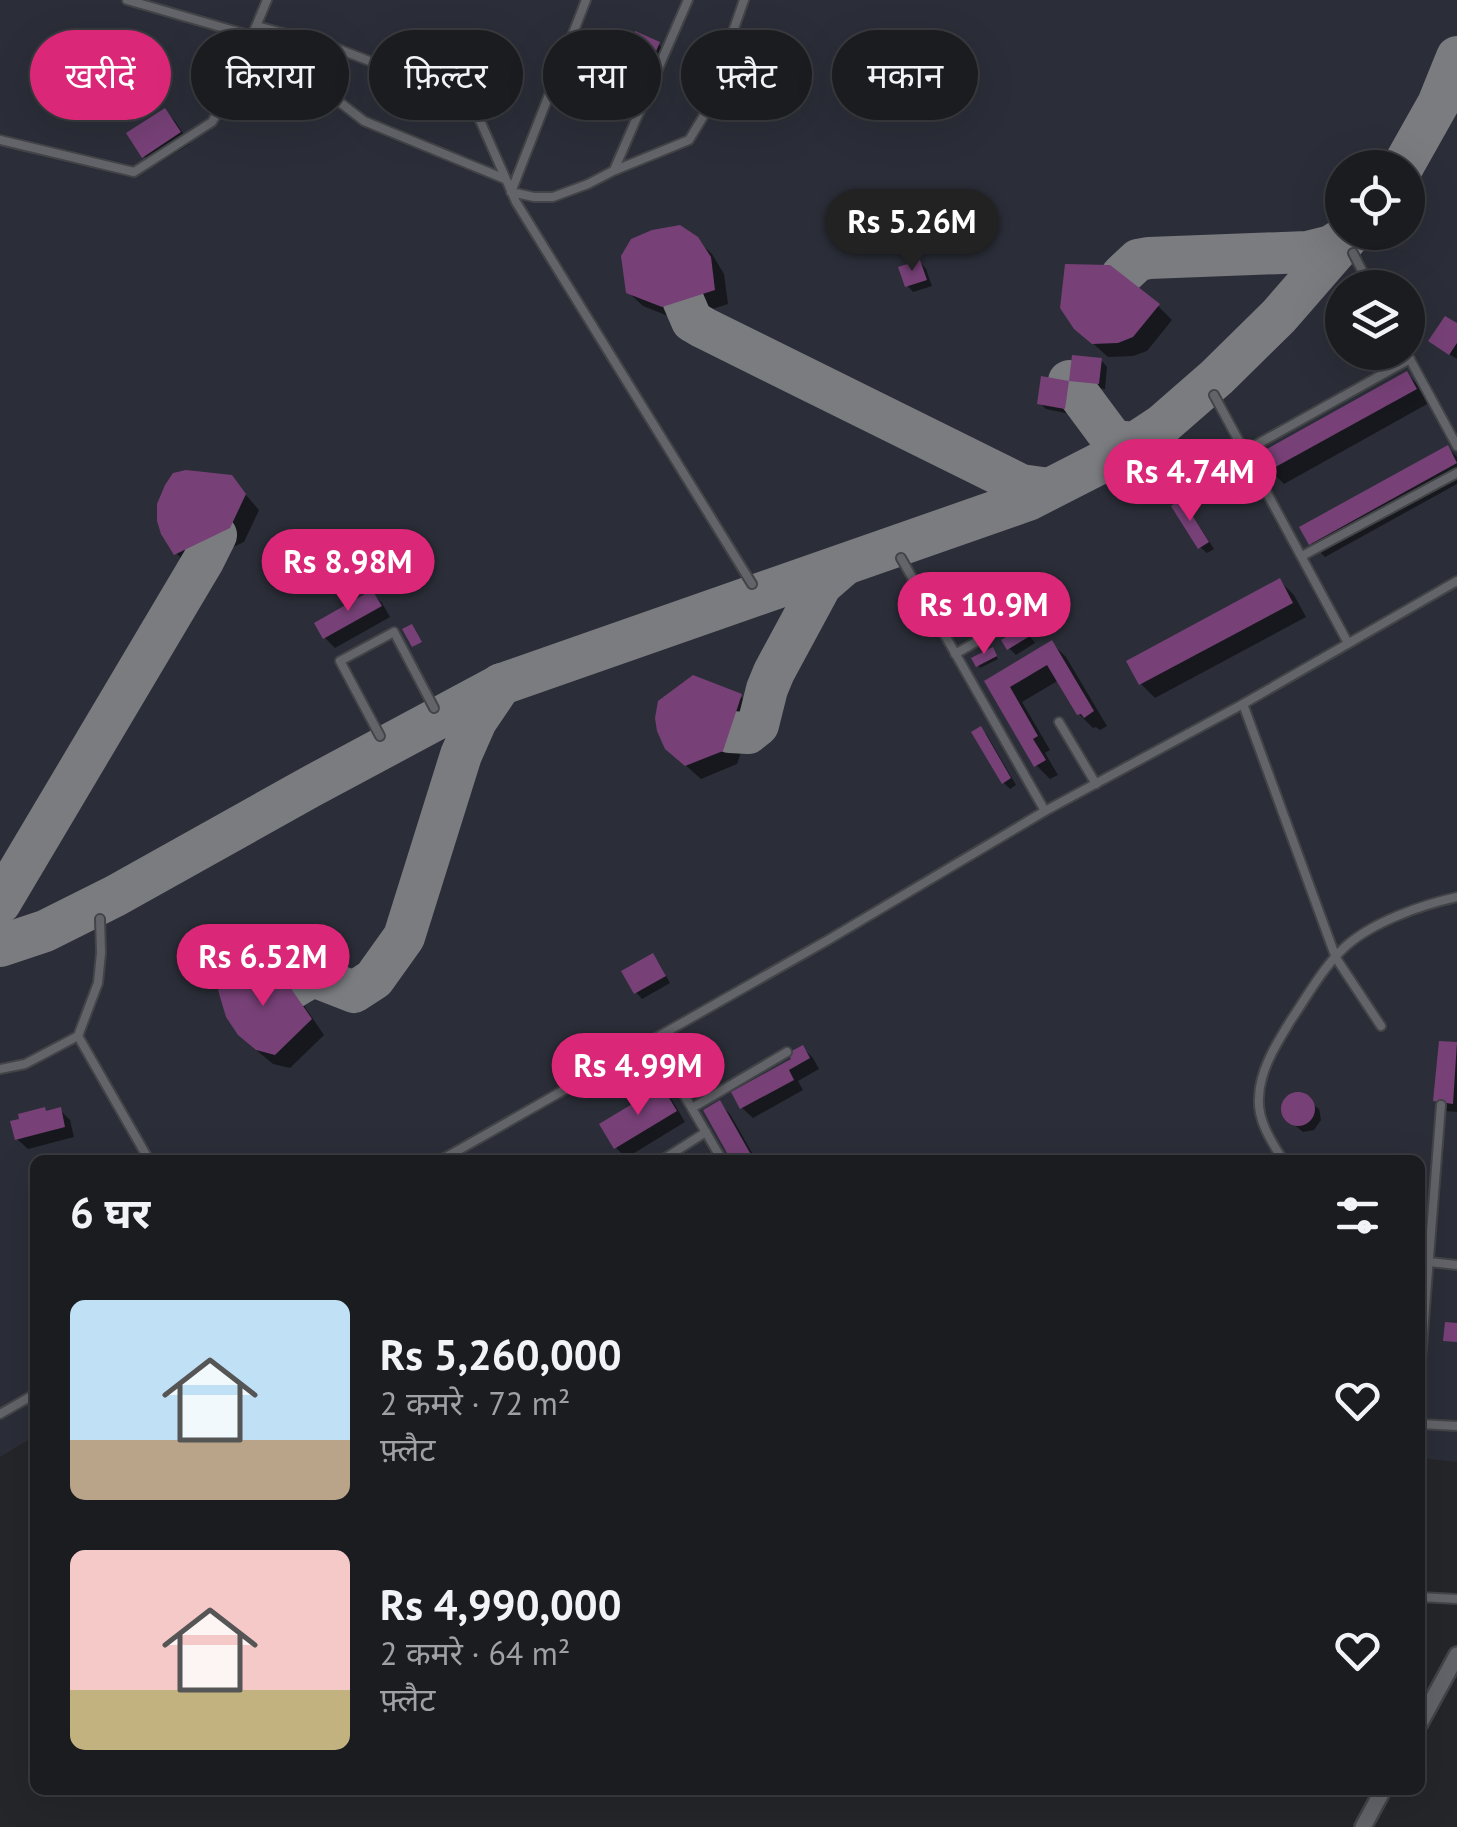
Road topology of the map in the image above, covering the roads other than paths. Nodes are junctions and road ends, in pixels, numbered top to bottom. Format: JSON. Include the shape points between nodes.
{"nodes":[{"id":1,"x":126,"y":0,"type":"edge"},
{"id":2,"x":267,"y":0,"type":"edge"},
{"id":3,"x":586,"y":0,"type":"edge"},
{"id":4,"x":688,"y":0,"type":"edge"},
{"id":5,"x":744,"y":0,"type":"edge"},
{"id":6,"x":257,"y":26,"type":"junction"},
{"id":7,"x":231,"y":30,"type":"edge"},
{"id":8,"x":255,"y":30,"type":"edge"},
{"id":9,"x":272,"y":30,"type":"edge"},
{"id":10,"x":349,"y":53,"type":"edge"},
{"id":11,"x":349,"y":109,"type":"edge"},
{"id":12,"x":213,"y":120,"type":"edge"},
{"id":13,"x":0,"y":140,"type":"edge"},
{"id":14,"x":613,"y":171,"type":"junction"},
{"id":15,"x":505,"y":179,"type":"junction"},
{"id":16,"x":511,"y":192,"type":"junction"},
{"id":17,"x":1353,"y":253,"type":"dead end"},
{"id":18,"x":1362,"y":270,"type":"edge"},
{"id":19,"x":1384,"y":370,"type":"edge"},
{"id":20,"x":1416,"y":370,"type":"edge"},
{"id":21,"x":1214,"y":395,"type":"dead end"},
{"id":22,"x":1457,"y":446,"type":"edge"},
{"id":23,"x":1245,"y":451,"type":"junction"},
{"id":24,"x":1457,"y":473,"type":"edge"},
{"id":25,"x":1302,"y":556,"type":"junction"},
{"id":26,"x":901,"y":558,"type":"dead end"},
{"id":27,"x":1457,"y":582,"type":"edge"},
{"id":28,"x":752,"y":584,"type":"dead end"},
{"id":29,"x":1025,"y":614,"type":"dead end"},
{"id":30,"x":1348,"y":643,"type":"junction"},
{"id":31,"x":956,"y":654,"type":"junction"},
{"id":32,"x":1243,"y":704,"type":"junction"},
{"id":33,"x":434,"y":708,"type":"dead end"},
{"id":34,"x":1059,"y":722,"type":"dead end"},
{"id":35,"x":380,"y":736,"type":"dead end"},
{"id":36,"x":1096,"y":784,"type":"junction"},
{"id":37,"x":1045,"y":811,"type":"junction"},
{"id":38,"x":1457,"y":897,"type":"edge"},
{"id":39,"x":100,"y":919,"type":"dead end"},
{"id":40,"x":1336,"y":958,"type":"junction"},
{"id":41,"x":1381,"y":1026,"type":"dead end"},
{"id":42,"x":78,"y":1036,"type":"junction"},
{"id":43,"x":652,"y":1040,"type":"junction"},
{"id":44,"x":786,"y":1052,"type":"dead end"},
{"id":45,"x":0,"y":1069,"type":"edge"},
{"id":46,"x":1440,"y":1104,"type":"dead end"},
{"id":47,"x":692,"y":1108,"type":"junction"},
{"id":48,"x":706,"y":1132,"type":"junction"},
{"id":49,"x":145,"y":1155,"type":"edge"},
{"id":50,"x":450,"y":1155,"type":"edge"},
{"id":51,"x":670,"y":1155,"type":"edge"},
{"id":52,"x":719,"y":1155,"type":"edge"},
{"id":53,"x":1279,"y":1155,"type":"edge"},
{"id":54,"x":1425,"y":1252,"type":"edge"},
{"id":55,"x":1425,"y":1262,"type":"edge"},
{"id":56,"x":1457,"y":1264,"type":"edge"},
{"id":57,"x":30,"y":1397,"type":"edge"},
{"id":58,"x":0,"y":1414,"type":"edge"},
{"id":59,"x":1425,"y":1424,"type":"edge"},
{"id":60,"x":1457,"y":1426,"type":"edge"},
{"id":61,"x":1425,"y":1596,"type":"edge"},
{"id":62,"x":1457,"y":1599,"type":"edge"},
{"id":63,"x":1457,"y":1656,"type":"edge"},
{"id":64,"x":1425,"y":1714,"type":"edge"},
{"id":65,"x":1380,"y":1795,"type":"edge"},
{"id":66,"x":1362,"y":1827,"type":"edge"}],
"edges":[{"from":1,"to":7,"type":"lane"},
{"from":2,"to":6,"type":"lane"},
{"from":3,"to":16,"type":"lane"},
{"from":4,"to":14,"type":"lane"},
{"from":5,"to":14,"type":"lane","via":[[689,140]]},
{"from":6,"to":8,"type":"lane"},
{"from":6,"to":9,"type":"lane"},
{"from":10,"to":15,"type":"lane","via":[[471,100]]},
{"from":11,"to":15,"type":"lane"},
{"from":12,"to":13,"type":"lane","via":[[134,172]]},
{"from":14,"to":16,"type":"lane","via":[[553,196]]},
{"from":15,"to":16,"type":"lane"},
{"from":16,"to":28,"type":"lane"},
{"from":17,"to":18,"type":"lane"},
{"from":19,"to":23,"type":"lane"},
{"from":20,"to":22,"type":"lane"},
{"from":21,"to":23,"type":"lane"},
{"from":23,"to":25,"type":"lane"},
{"from":24,"to":25,"type":"lane"},
{"from":25,"to":30,"type":"lane"},
{"from":26,"to":31,"type":"lane"},
{"from":27,"to":30,"type":"lane"},
{"from":29,"to":31,"type":"lane"},
{"from":30,"to":32,"type":"lane"},
{"from":31,"to":37,"type":"lane"},
{"from":32,"to":36,"type":"lane"},
{"from":32,"to":40,"type":"lane"},
{"from":33,"to":35,"type":"lane","via":[[394,632],[340,661]]},
{"from":34,"to":36,"type":"lane"},
{"from":36,"to":37,"type":"lane"},
{"from":37,"to":43,"type":"lane"},
{"from":38,"to":40,"type":"lane","via":[[1374,926]]},
{"from":39,"to":42,"type":"lane","via":[[98,984]]},
{"from":40,"to":41,"type":"lane"},
{"from":40,"to":53,"type":"lane","via":[[1263,1072],[1258,1100]]},
{"from":42,"to":45,"type":"lane","via":[[25,1064]]},
{"from":42,"to":49,"type":"lane"},
{"from":43,"to":47,"type":"lane"},
{"from":43,"to":50,"type":"lane"},
{"from":44,"to":47,"type":"lane"},
{"from":46,"to":54,"type":"lane"},
{"from":47,"to":48,"type":"lane"},
{"from":48,"to":51,"type":"lane"},
{"from":48,"to":52,"type":"lane"},
{"from":55,"to":56,"type":"lane"},
{"from":57,"to":58,"type":"lane"},
{"from":59,"to":60,"type":"lane"},
{"from":61,"to":62,"type":"lane"},
{"from":63,"to":64,"type":"street"},
{"from":65,"to":66,"type":"street"}]}
